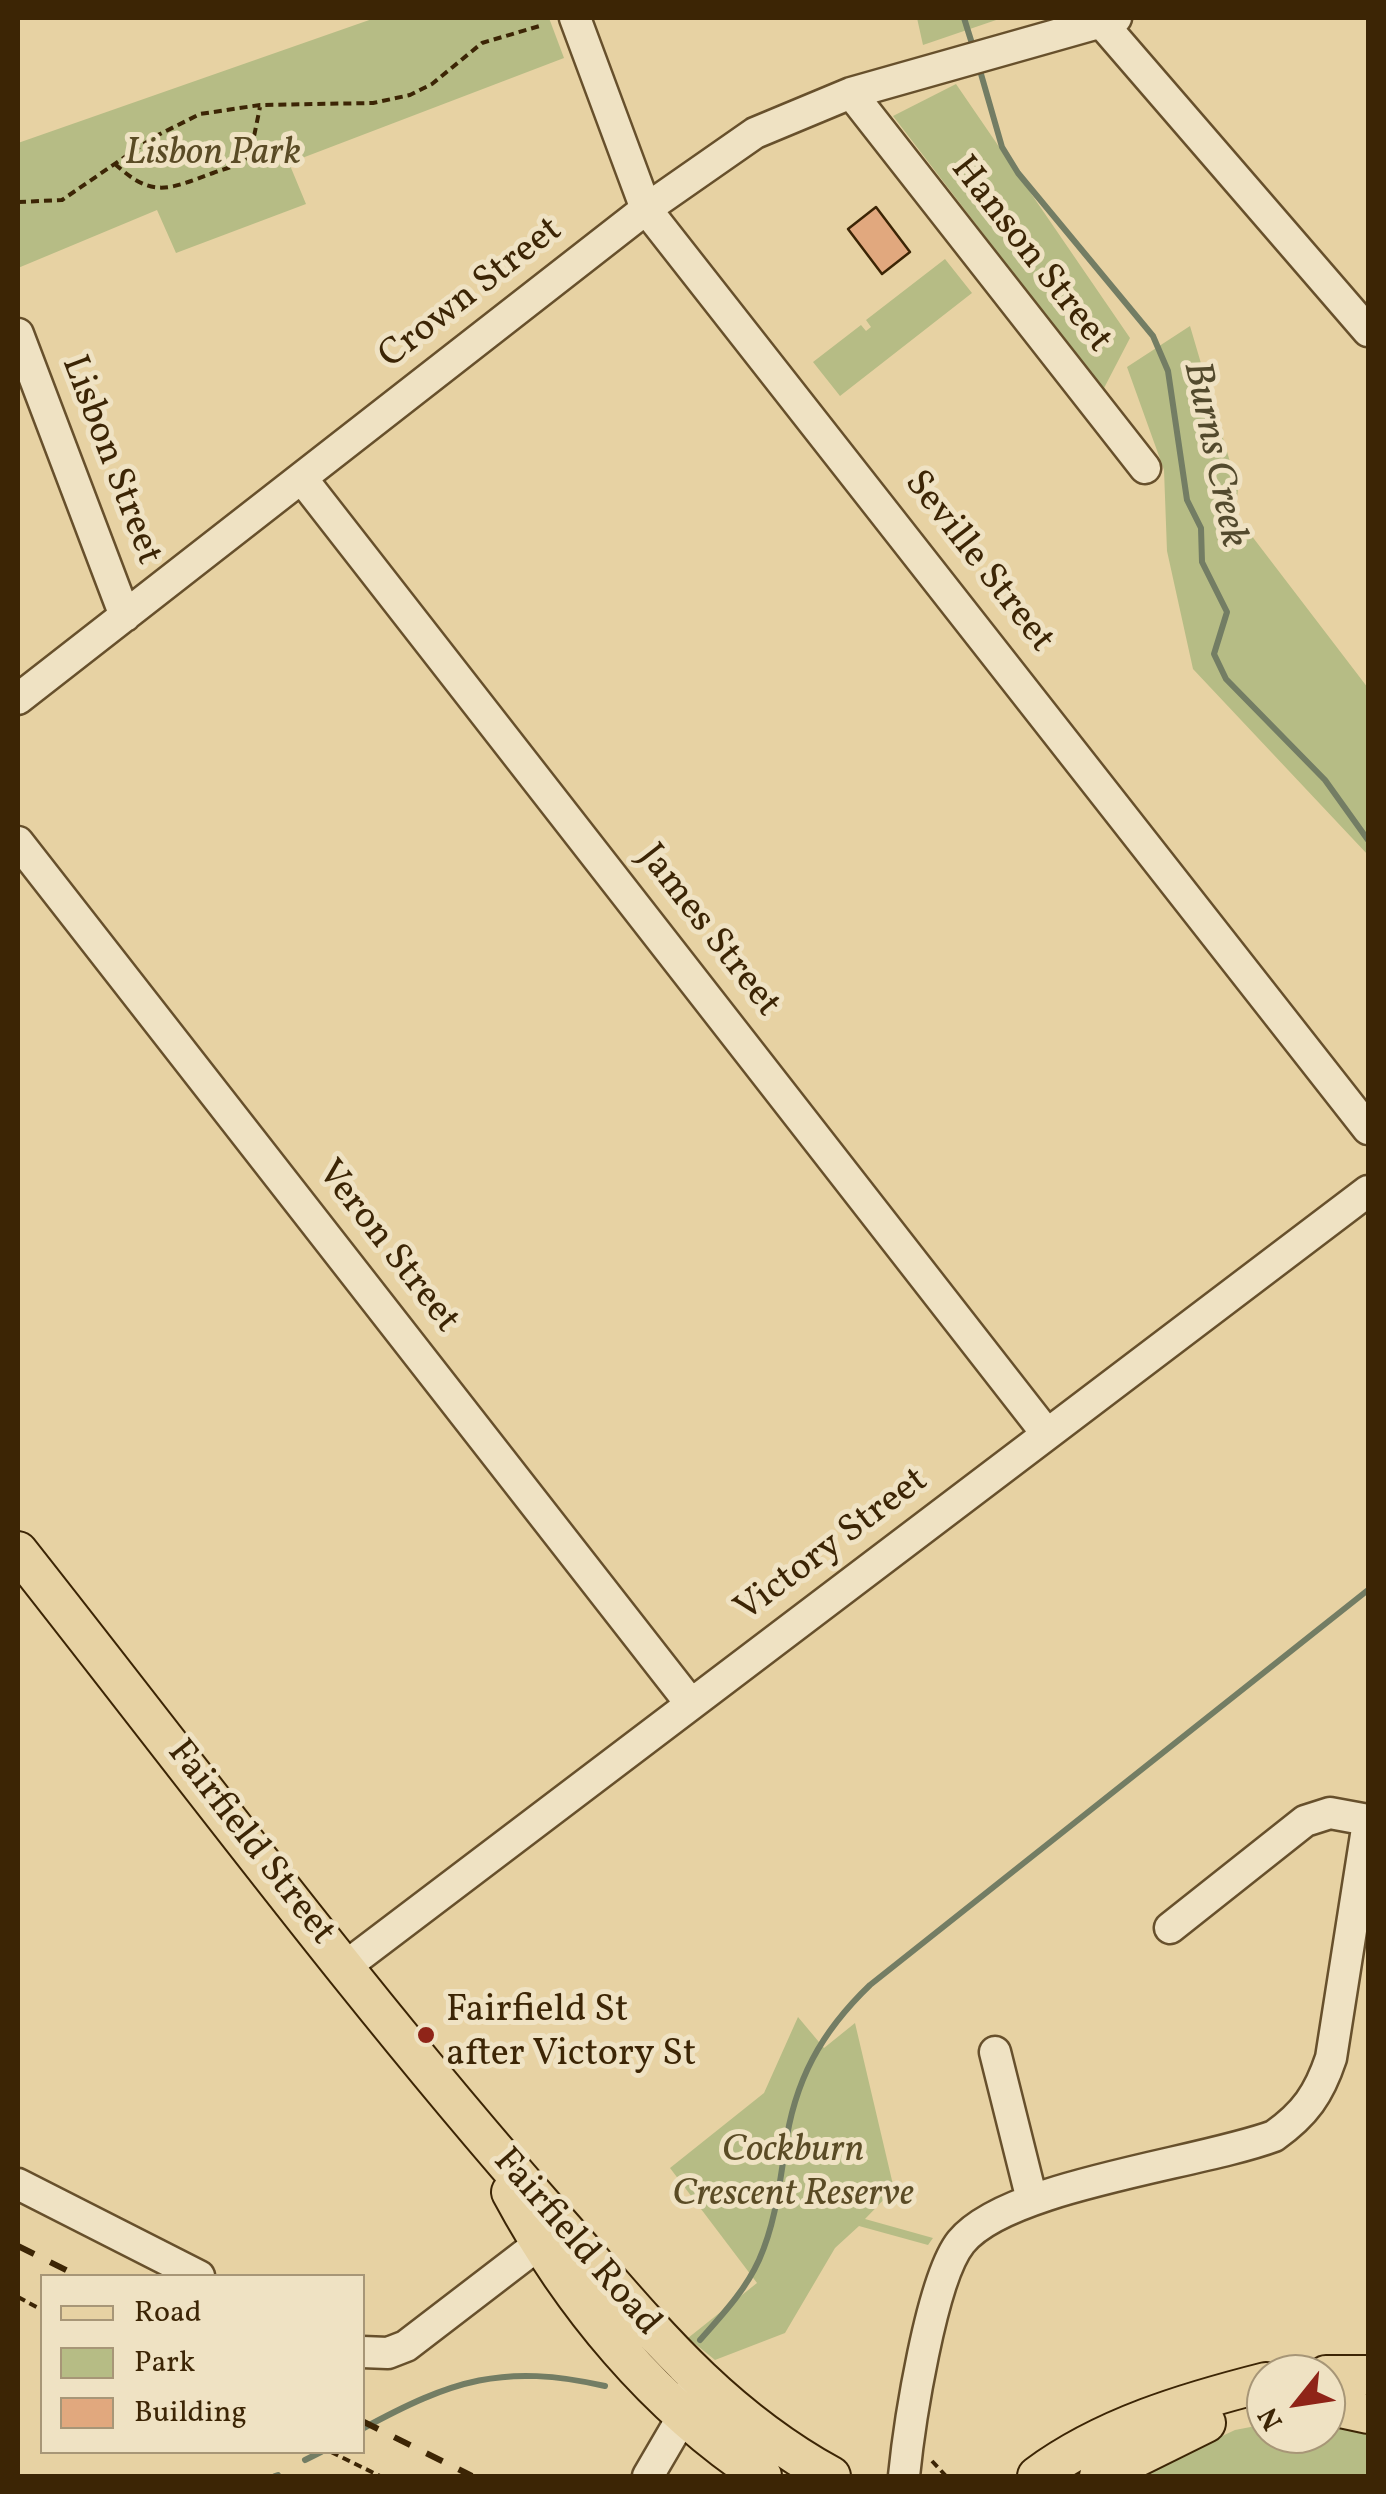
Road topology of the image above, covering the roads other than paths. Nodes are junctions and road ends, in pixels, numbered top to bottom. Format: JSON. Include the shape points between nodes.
{"nodes":[{"id":1,"x":575,"y":18,"type":"edge"},
{"id":2,"x":1109,"y":20,"type":"edge"},
{"id":3,"x":851,"y":93,"type":"junction"},
{"id":4,"x":646,"y":209,"type":"junction"},
{"id":5,"x":1368,"y":330,"type":"edge"},
{"id":6,"x":18,"y":334,"type":"edge"},
{"id":7,"x":26,"y":385,"type":"edge"},
{"id":8,"x":1145,"y":468,"type":"dead end"},
{"id":9,"x":303,"y":480,"type":"junction"},
{"id":10,"x":125,"y":616,"type":"junction"},
{"id":11,"x":18,"y":700,"type":"edge"},
{"id":12,"x":18,"y":842,"type":"edge"},
{"id":13,"x":1368,"y":1129,"type":"edge"},
{"id":14,"x":1368,"y":1192,"type":"edge"},
{"id":15,"x":1047,"y":1434,"type":"junction"},
{"id":16,"x":18,"y":1551,"type":"edge"},
{"id":17,"x":691,"y":1704,"type":"junction"},
{"id":18,"x":1368,"y":1821,"type":"edge"},
{"id":19,"x":1170,"y":1928,"type":"dead end"},
{"id":20,"x":346,"y":1966,"type":"junction"},
{"id":21,"x":995,"y":2052,"type":"dead end"},
{"id":22,"x":481,"y":2137,"type":"joint"},
{"id":23,"x":18,"y":2184,"type":"edge"},
{"id":24,"x":1032,"y":2200,"type":"junction"},
{"id":25,"x":546,"y":2231,"type":"junction"},
{"id":26,"x":195,"y":2274,"type":"edge"},
{"id":27,"x":365,"y":2352,"type":"edge"},
{"id":28,"x":1246,"y":2388,"type":"edge"},
{"id":29,"x":1246,"y":2413,"type":"edge"},
{"id":30,"x":683,"y":2418,"type":"junction"},
{"id":31,"x":1101,"y":2475,"type":"edge"},
{"id":32,"x":648,"y":2476,"type":"edge"},
{"id":33,"x":762,"y":2476,"type":"edge"},
{"id":34,"x":831,"y":2476,"type":"edge"},
{"id":35,"x":904,"y":2476,"type":"edge"},
{"id":36,"x":1036,"y":2476,"type":"edge"}],
"edges":[{"from":1,"to":4,"type":"street","name":"Seville Street"},
{"from":2,"to":3,"type":"street","name":"Crown Street"},
{"from":2,"to":5,"type":"street"},
{"from":3,"to":4,"type":"street","name":"Crown Street","via":[[755,133]]},
{"from":3,"to":8,"type":"street","name":"Hanson Street"},
{"from":4,"to":9,"type":"street","name":"Crown Street"},
{"from":4,"to":13,"type":"street","name":"Seville Street"},
{"from":6,"to":7,"type":"street","name":"Lisbon Street"},
{"from":7,"to":10,"type":"street","name":"Lisbon Street"},
{"from":9,"to":10,"type":"street","name":"Crown Street"},
{"from":9,"to":15,"type":"street","name":"James Street"},
{"from":10,"to":11,"type":"street","name":"Crown Street"},
{"from":12,"to":17,"type":"street","name":"Veron Street"},
{"from":14,"to":15,"type":"street","name":"Victory Street"},
{"from":15,"to":17,"type":"street","name":"Victory Street"},
{"from":16,"to":20,"type":"main road","name":"Fairfield Street"},
{"from":17,"to":20,"type":"street","name":"Victory Street"},
{"from":18,"to":19,"type":"street","via":[[1330,1813],[1305,1821]]},
{"from":18,"to":24,"type":"street","via":[[1332,2058],[1302,2116],[1250,2144]]},
{"from":20,"to":22,"type":"main road","name":"Fairfield Street"},
{"from":21,"to":24,"type":"street"},
{"from":22,"to":25,"type":"main road","name":"Fairfield Road"},
{"from":23,"to":26,"type":"street"},
{"from":24,"to":35,"type":"street","via":[[984,2222],[947,2264],[937,2288]]},
{"from":25,"to":27,"type":"street","via":[[406,2346]]},
{"from":25,"to":30,"type":"main road","name":"Fairfield Road","via":[[609,2335]]},
{"from":25,"to":34,"type":"main road","name":"Fairfield Road","via":[[692,2376],[771,2440]]},
{"from":28,"to":36,"type":"main road","via":[[1149,2418]]},
{"from":29,"to":31,"type":"main road","via":[[1188,2429]]},
{"from":30,"to":32,"type":"street"},
{"from":30,"to":33,"type":"main road","name":"Fairfield Road"}]}
